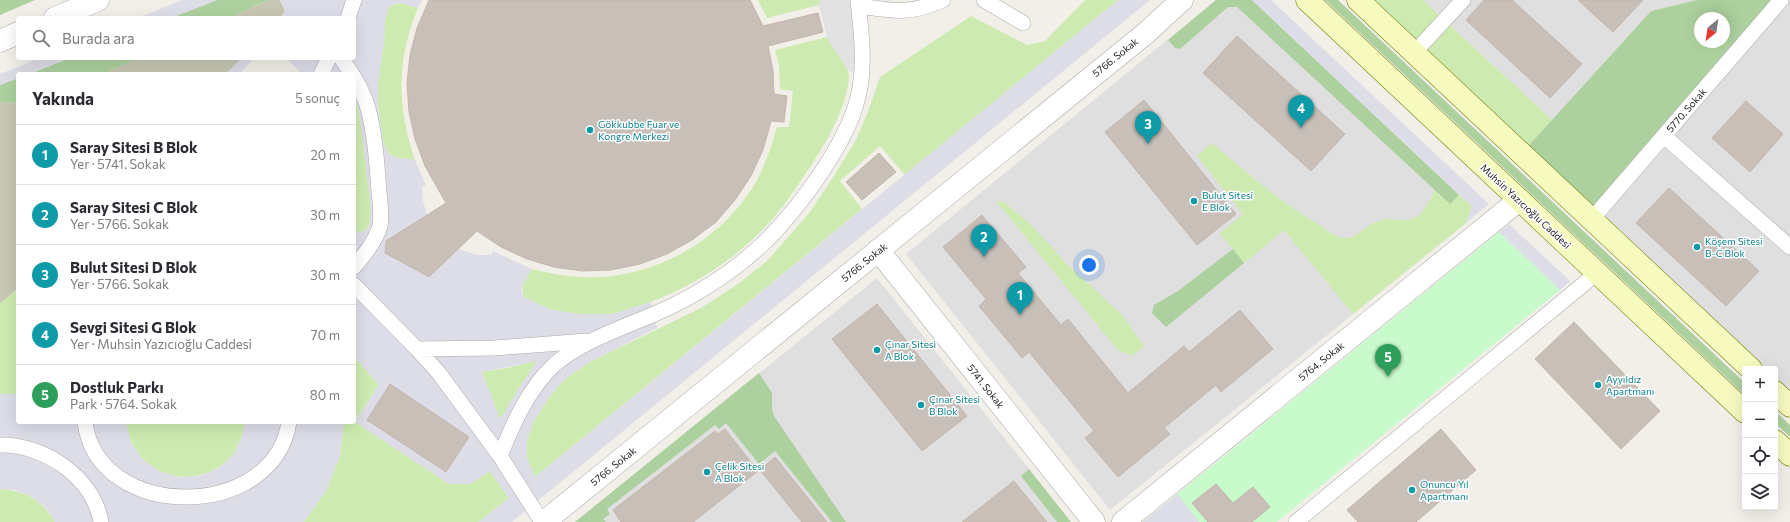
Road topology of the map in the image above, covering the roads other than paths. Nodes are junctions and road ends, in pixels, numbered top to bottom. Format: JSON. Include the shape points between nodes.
{"nodes":[{"id":1,"x":98,"y":0,"type":"edge"},
{"id":2,"x":354,"y":0,"type":"edge"},
{"id":3,"x":943,"y":0,"type":"edge"},
{"id":4,"x":984,"y":0,"type":"edge"},
{"id":5,"x":1182,"y":0,"type":"edge"},
{"id":6,"x":1307,"y":0,"type":"edge"},
{"id":7,"x":1358,"y":0,"type":"edge"},
{"id":8,"x":1463,"y":0,"type":"edge"},
{"id":9,"x":1781,"y":0,"type":"edge"},
{"id":10,"x":858,"y":3,"type":"edge"},
{"id":11,"x":60,"y":16,"type":"edge"},
{"id":12,"x":349,"y":16,"type":"edge"},
{"id":13,"x":1023,"y":23,"type":"dead end"},
{"id":14,"x":16,"y":34,"type":"edge"},
{"id":15,"x":0,"y":41,"type":"edge"},
{"id":16,"x":1414,"y":53,"type":"junction"},
{"id":17,"x":328,"y":60,"type":"edge"},
{"id":18,"x":342,"y":60,"type":"edge"},
{"id":19,"x":322,"y":72,"type":"edge"},
{"id":20,"x":351,"y":72,"type":"edge"},
{"id":21,"x":356,"y":81,"type":"edge"},
{"id":22,"x":1664,"y":136,"type":"junction"},
{"id":23,"x":1519,"y":200,"type":"junction"},
{"id":24,"x":1592,"y":219,"type":"junction"},
{"id":25,"x":1790,"y":246,"type":"edge"},
{"id":26,"x":878,"y":250,"type":"junction"},
{"id":27,"x":356,"y":265,"type":"edge"},
{"id":28,"x":1596,"y":273,"type":"junction"},
{"id":29,"x":356,"y":287,"type":"edge"},
{"id":30,"x":594,"y":341,"type":"junction"},
{"id":31,"x":417,"y":349,"type":"junction"},
{"id":32,"x":1748,"y":366,"type":"edge"},
{"id":33,"x":1778,"y":395,"type":"edge"},
{"id":34,"x":1790,"y":406,"type":"edge"},
{"id":35,"x":1742,"y":409,"type":"edge"},
{"id":36,"x":85,"y":424,"type":"edge"},
{"id":37,"x":289,"y":424,"type":"edge"},
{"id":38,"x":1778,"y":444,"type":"edge"},
{"id":39,"x":0,"y":445,"type":"edge"},
{"id":40,"x":1790,"y":455,"type":"edge"},
{"id":41,"x":500,"y":456,"type":"junction"},
{"id":42,"x":104,"y":476,"type":"junction"},
{"id":43,"x":86,"y":489,"type":"junction"},
{"id":44,"x":255,"y":493,"type":"dead end"},
{"id":45,"x":120,"y":494,"type":"dead end"},
{"id":46,"x":101,"y":522,"type":"edge"},
{"id":47,"x":543,"y":522,"type":"edge"},
{"id":48,"x":1094,"y":522,"type":"edge"},
{"id":49,"x":1123,"y":522,"type":"edge"},
{"id":50,"x":1296,"y":522,"type":"edge"}],
"edges":[{"from":1,"to":11,"type":"street"},
{"from":2,"to":12,"type":"lane"},
{"from":3,"to":10,"type":"lane","via":[[907,11]]},
{"from":4,"to":13,"type":"lane"},
{"from":5,"to":26,"type":"street","name":"5766. Sokak","via":[[1146,33]]},
{"from":6,"to":23,"type":"main road","name":"Muhsin Yazıcıoğlu Caddesi"},
{"from":7,"to":16,"type":"main road"},
{"from":8,"to":16,"type":"lane"},
{"from":9,"to":22,"type":"lane","name":"5770. Sokak"},
{"from":10,"to":30,"type":"lane","via":[[862,77],[858,96],[845,133],[827,164],[794,210],[774,234],[729,274],[699,293]]},
{"from":14,"to":15,"type":"street"},
{"from":16,"to":24,"type":"main road"},
{"from":17,"to":19,"type":"lane"},
{"from":18,"to":20,"type":"lane"},
{"from":21,"to":27,"type":"lane","via":[[363,93],[370,118],[381,214],[377,235]]},
{"from":22,"to":24,"type":"lane","name":"5770. Sokak"},
{"from":22,"to":25,"type":"lane"},
{"from":23,"to":28,"type":"main road","name":"Muhsin Yazıcıoğlu Caddesi"},
{"from":23,"to":49,"type":"street","name":"5764. Sokak"},
{"from":24,"to":32,"type":"main road"},
{"from":26,"to":47,"type":"street","name":"5766. Sokak"},
{"from":26,"to":48,"type":"street","name":"5741. Sokak"},
{"from":28,"to":35,"type":"main road","name":"Muhsin Yazıcıoğlu Caddesi"},
{"from":28,"to":50,"type":"lane"},
{"from":29,"to":31,"type":"lane"},
{"from":30,"to":31,"type":"lane","via":[[494,348]]},
{"from":30,"to":41,"type":"lane","via":[[559,361],[543,377],[520,412]]},
{"from":31,"to":41,"type":"lane","via":[[438,372]]},
{"from":33,"to":34,"type":"main road"},
{"from":36,"to":42,"type":"lane","via":[[88,445]]},
{"from":37,"to":44,"type":"lane","via":[[286,444],[278,464],[266,483]]},
{"from":38,"to":40,"type":"main road"},
{"from":39,"to":43,"type":"lane","via":[[24,447],[45,454],[64,465]]},
{"from":41,"to":47,"type":"lane"},
{"from":42,"to":43,"type":"lane"},
{"from":42,"to":45,"type":"lane"},
{"from":43,"to":46,"type":"lane"}]}
